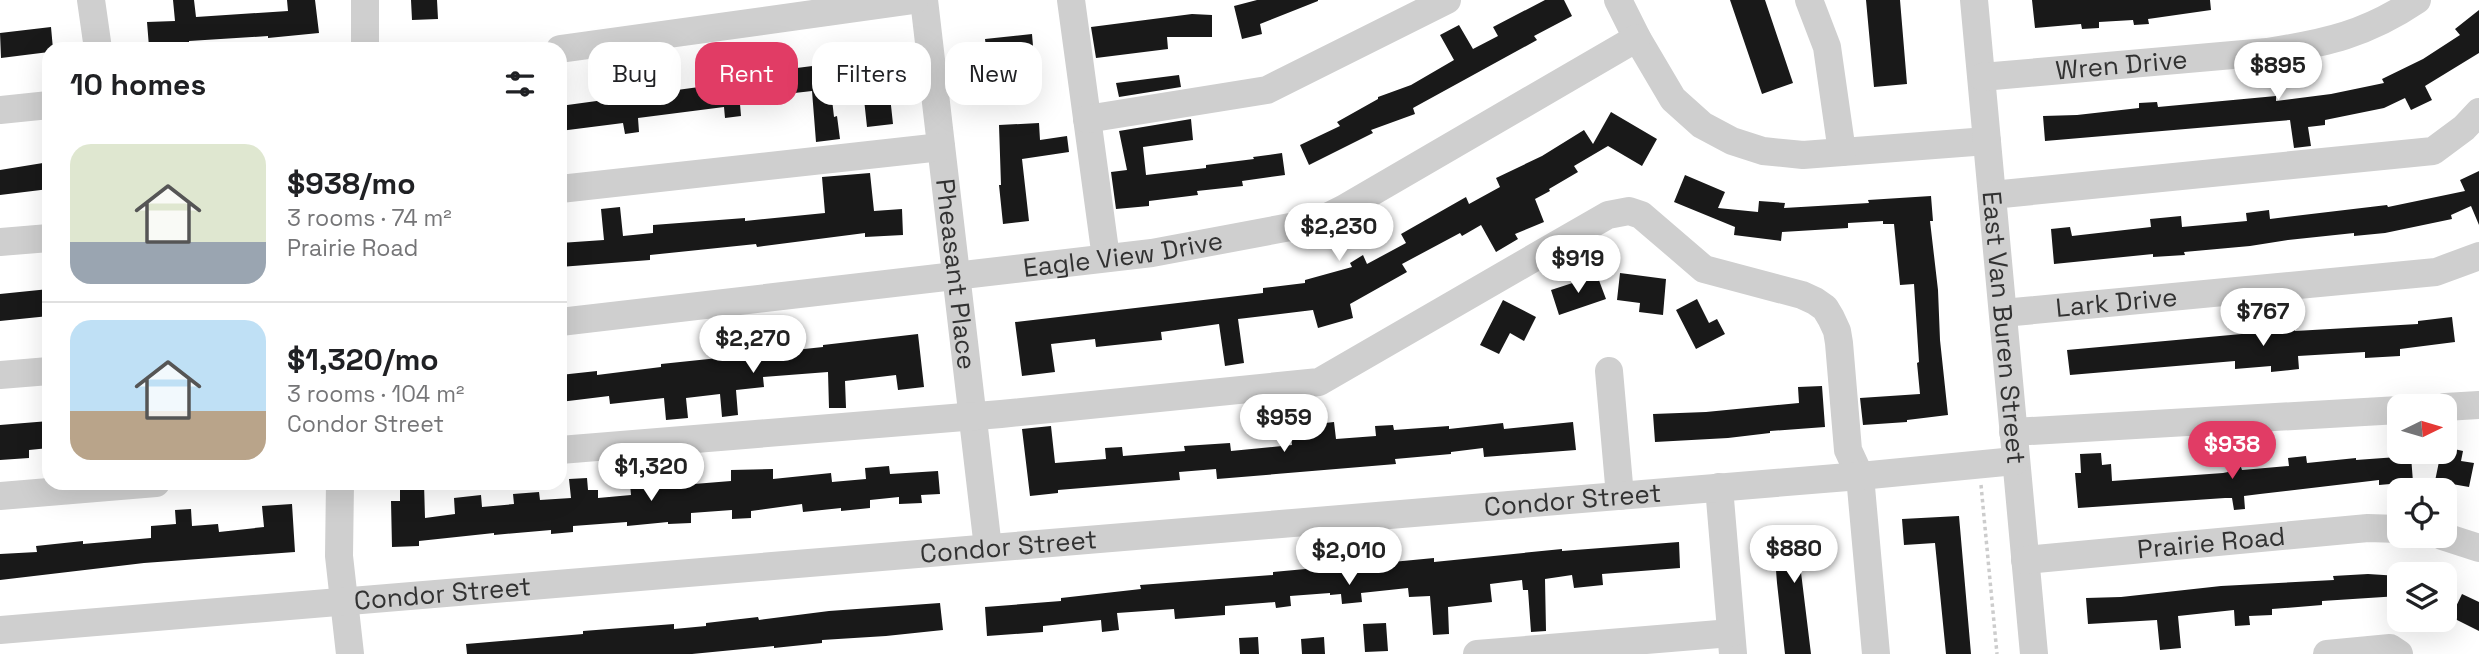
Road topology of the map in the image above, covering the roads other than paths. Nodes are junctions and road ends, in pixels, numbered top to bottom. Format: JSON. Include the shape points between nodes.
{"nodes":[{"id":1,"x":91,"y":0,"type":"edge"},
{"id":2,"x":365,"y":0,"type":"edge"},
{"id":3,"x":914,"y":0,"type":"edge"},
{"id":4,"x":924,"y":0,"type":"edge"},
{"id":5,"x":1071,"y":0,"type":"edge"},
{"id":6,"x":1447,"y":0,"type":"edge"},
{"id":7,"x":1618,"y":0,"type":"edge"},
{"id":8,"x":1810,"y":0,"type":"edge"},
{"id":9,"x":1974,"y":0,"type":"edge"},
{"id":10,"x":2417,"y":0,"type":"edge"},
{"id":11,"x":1636,"y":38,"type":"junction"},
{"id":12,"x":97,"y":42,"type":"edge"},
{"id":13,"x":365,"y":42,"type":"edge"},
{"id":14,"x":567,"y":48,"type":"edge"},
{"id":15,"x":1982,"y":77,"type":"junction"},
{"id":16,"x":42,"y":106,"type":"edge"},
{"id":17,"x":0,"y":110,"type":"edge"},
{"id":18,"x":2479,"y":112,"type":"edge"},
{"id":19,"x":1087,"y":119,"type":"junction"},
{"id":20,"x":1987,"y":141,"type":"junction"},
{"id":21,"x":941,"y":147,"type":"junction"},
{"id":22,"x":1842,"y":152,"type":"junction"},
{"id":23,"x":567,"y":188,"type":"edge"},
{"id":24,"x":1992,"y":195,"type":"junction"},
{"id":25,"x":42,"y":239,"type":"edge"},
{"id":26,"x":0,"y":242,"type":"edge"},
{"id":27,"x":2479,"y":256,"type":"edge"},
{"id":28,"x":1106,"y":258,"type":"junction"},
{"id":29,"x":956,"y":275,"type":"junction"},
{"id":30,"x":2003,"y":313,"type":"junction"},
{"id":31,"x":567,"y":321,"type":"edge"},
{"id":32,"x":42,"y":371,"type":"edge"},
{"id":33,"x":1609,"y":371,"type":"dead end"},
{"id":34,"x":0,"y":374,"type":"edge"},
{"id":35,"x":2479,"y":405,"type":"edge"},
{"id":36,"x":2457,"y":406,"type":"edge"},
{"id":37,"x":2387,"y":411,"type":"edge"},
{"id":38,"x":973,"y":415,"type":"junction"},
{"id":39,"x":2013,"y":432,"type":"junction"},
{"id":40,"x":567,"y":449,"type":"edge"},
{"id":41,"x":2015,"y":461,"type":"junction"},
{"id":42,"x":1860,"y":476,"type":"junction"},
{"id":43,"x":1719,"y":487,"type":"junction"},
{"id":44,"x":72,"y":490,"type":"edge"},
{"id":45,"x":340,"y":490,"type":"edge"},
{"id":46,"x":0,"y":496,"type":"edge"},
{"id":47,"x":1620,"y":496,"type":"junction"},
{"id":48,"x":2387,"y":529,"type":"edge"},
{"id":49,"x":2457,"y":541,"type":"edge"},
{"id":50,"x":988,"y":548,"type":"junction"},
{"id":51,"x":2479,"y":548,"type":"edge"},
{"id":52,"x":2025,"y":560,"type":"junction"},
{"id":53,"x":342,"y":601,"type":"junction"},
{"id":54,"x":0,"y":629,"type":"edge"},
{"id":55,"x":1732,"y":643,"type":"edge"},
{"id":56,"x":350,"y":654,"type":"edge"},
{"id":57,"x":1477,"y":654,"type":"edge"},
{"id":58,"x":1876,"y":654,"type":"edge"},
{"id":59,"x":2034,"y":654,"type":"edge"},
{"id":60,"x":2326,"y":654,"type":"edge"},
{"id":61,"x":2399,"y":654,"type":"edge"}],
"edges":[{"from":1,"to":12,"type":"street"},
{"from":2,"to":13,"type":"street"},
{"from":3,"to":14,"type":"street"},
{"from":4,"to":21,"type":"street","name":"Pheasant Place"},
{"from":5,"to":19,"type":"street"},
{"from":6,"to":19,"type":"street","via":[[1267,90]]},
{"from":7,"to":11,"type":"street"},
{"from":8,"to":22,"type":"street","via":[[1827,47]]},
{"from":9,"to":15,"type":"street","name":"East Van Buren Street"},
{"from":10,"to":15,"type":"street","name":"Wren Drive","via":[[2347,37],[2314,45]]},
{"from":11,"to":22,"type":"street","via":[[1673,99],[1702,125],[1763,151]]},
{"from":11,"to":28,"type":"street","name":"Eagle View Drive","via":[[1317,222]]},
{"from":15,"to":20,"type":"street","name":"East Van Buren Street"},
{"from":16,"to":17,"type":"street"},
{"from":18,"to":24,"type":"street","via":[[2433,151]]},
{"from":19,"to":28,"type":"street"},
{"from":20,"to":22,"type":"street"},
{"from":20,"to":24,"type":"street","name":"East Van Buren Street"},
{"from":21,"to":23,"type":"street"},
{"from":21,"to":29,"type":"street","name":"Pheasant Place"},
{"from":24,"to":30,"type":"street","name":"East Van Buren Street"},
{"from":25,"to":26,"type":"street"},
{"from":27,"to":30,"type":"street","name":"Lark Drive","via":[[2436,272]]},
{"from":28,"to":29,"type":"street","name":"Eagle View Drive"},
{"from":29,"to":31,"type":"street","name":"Eagle View Drive"},
{"from":29,"to":38,"type":"street","name":"Pheasant Place"},
{"from":30,"to":39,"type":"street","name":"East Van Buren Street"},
{"from":32,"to":34,"type":"street"},
{"from":33,"to":47,"type":"street"},
{"from":35,"to":36,"type":"street"},
{"from":37,"to":39,"type":"street"},
{"from":38,"to":40,"type":"street"},
{"from":38,"to":42,"type":"street","via":[[1319,382],[1608,215],[1629,211],[1641,215],[1703,269],[1802,295],[1825,308],[1837,331],[1848,450]]},
{"from":38,"to":50,"type":"street","name":"Pheasant Place"},
{"from":39,"to":41,"type":"street","name":"East Van Buren Street"},
{"from":41,"to":42,"type":"street","name":"Condor Street"},
{"from":41,"to":52,"type":"street","name":"East Van Buren Street"},
{"from":42,"to":43,"type":"street","name":"Condor Street"},
{"from":42,"to":58,"type":"street"},
{"from":43,"to":47,"type":"street","name":"Condor Street"},
{"from":43,"to":55,"type":"street"},
{"from":44,"to":46,"type":"street"},
{"from":45,"to":53,"type":"street"},
{"from":47,"to":50,"type":"street","name":"Condor Street"},
{"from":48,"to":52,"type":"street","name":"Prairie Road"},
{"from":49,"to":51,"type":"street"},
{"from":50,"to":53,"type":"street","name":"Condor Street"},
{"from":52,"to":59,"type":"street","name":"East Van Buren Street"},
{"from":53,"to":54,"type":"street","name":"Condor Street"},
{"from":53,"to":56,"type":"street"},
{"from":55,"to":57,"type":"street"},
{"from":60,"to":61,"type":"street","via":[[2390,648]]}]}
